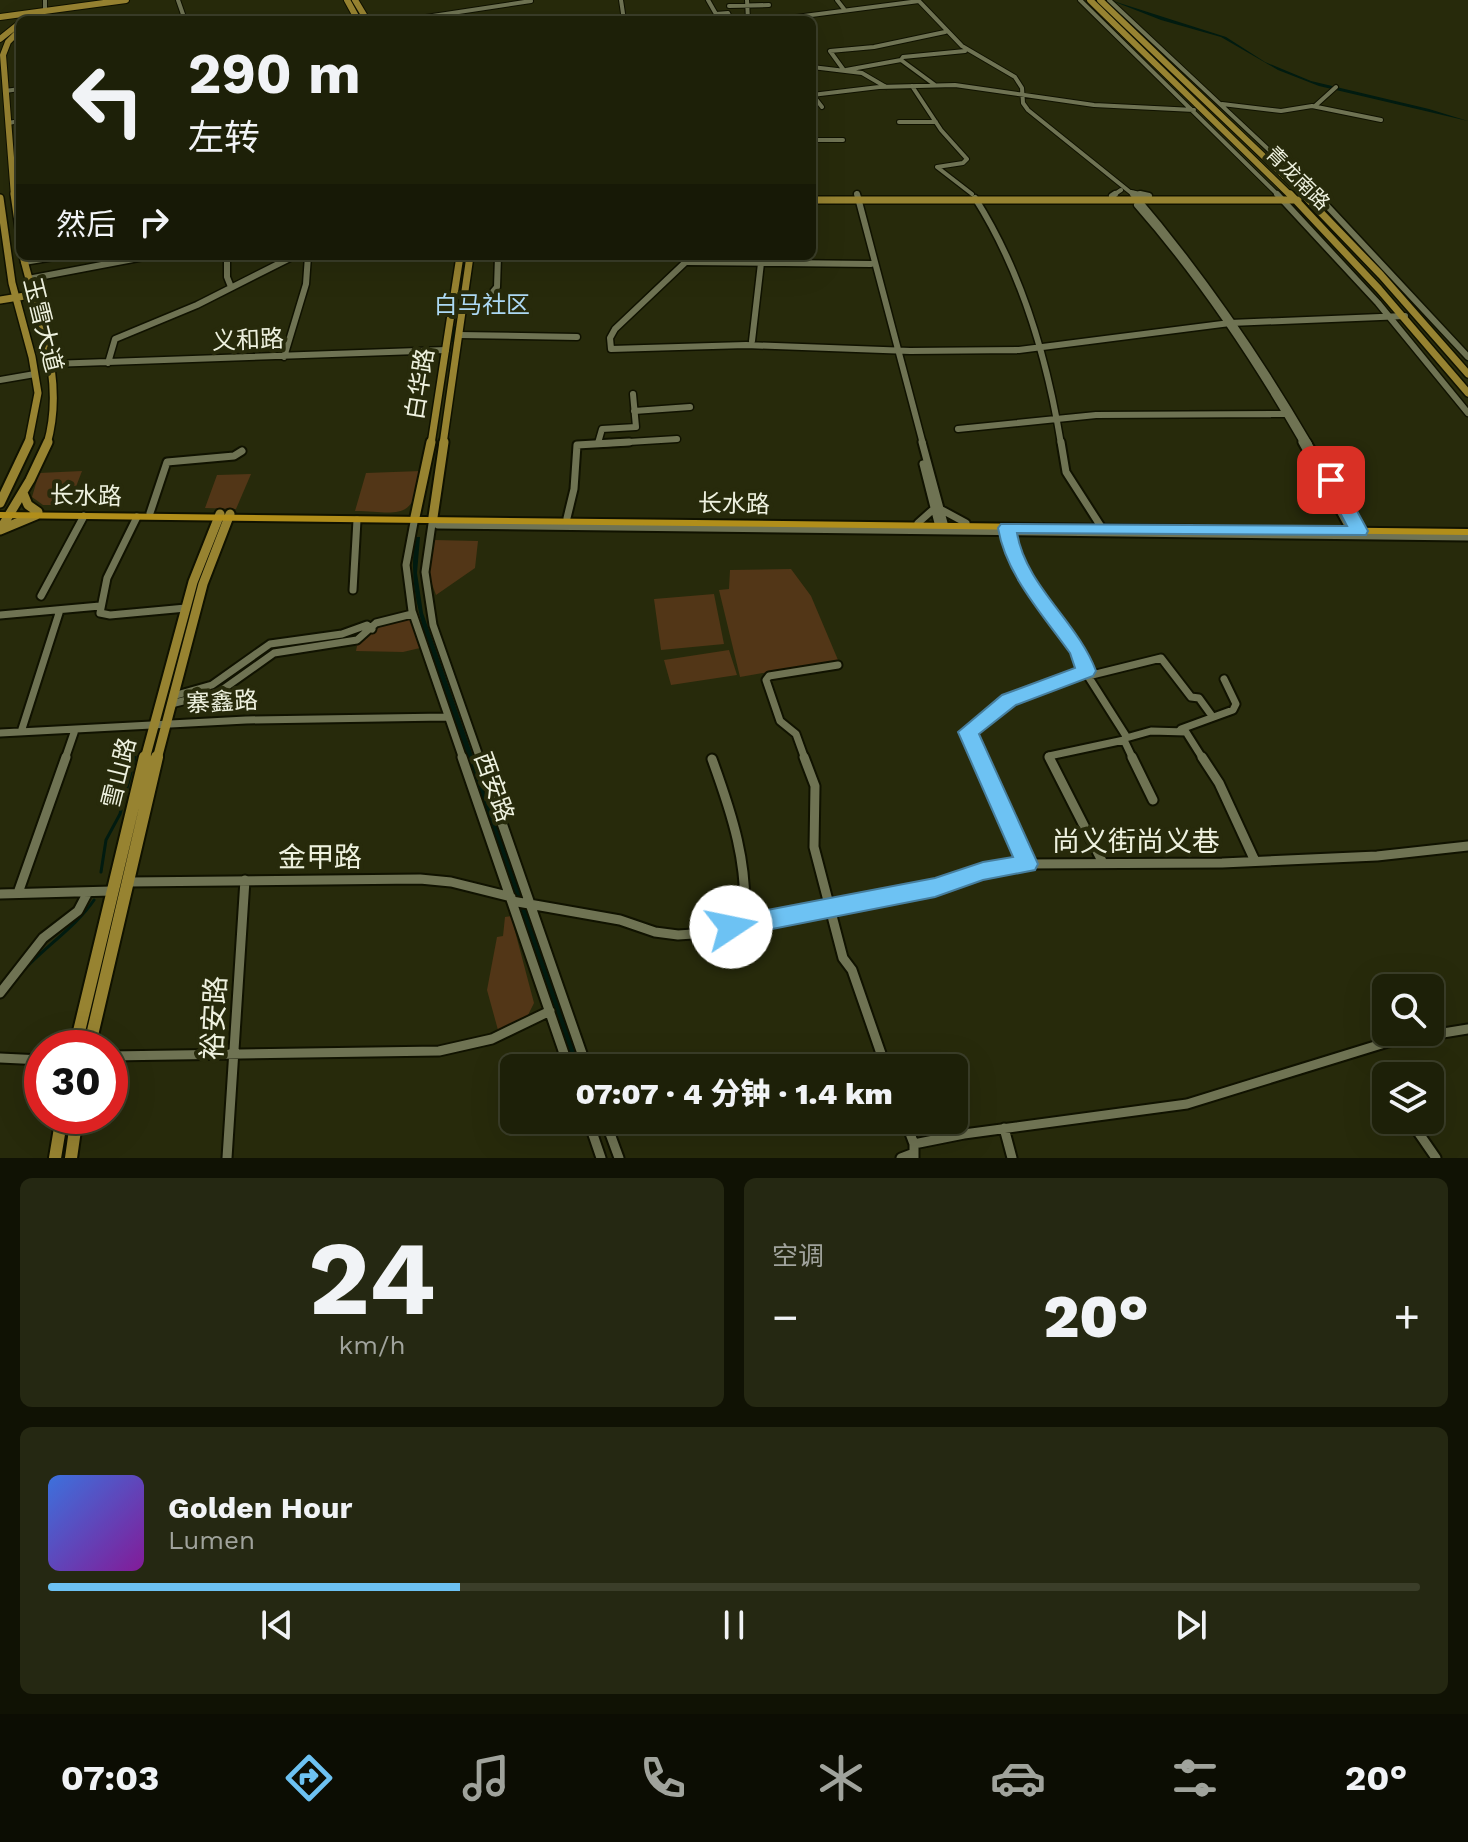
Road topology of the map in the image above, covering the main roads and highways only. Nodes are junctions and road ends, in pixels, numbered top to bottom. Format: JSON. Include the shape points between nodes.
{"nodes":[{"id":1,"x":79,"y":0,"type":"edge"},
{"id":2,"x":108,"y":0,"type":"edge"},
{"id":3,"x":126,"y":0,"type":"edge"},
{"id":4,"x":1090,"y":0,"type":"edge"},
{"id":5,"x":1100,"y":0,"type":"edge"},
{"id":6,"x":89,"y":1,"type":"edge"},
{"id":7,"x":67,"y":3,"type":"edge"},
{"id":8,"x":46,"y":9,"type":"junction"},
{"id":9,"x":59,"y":9,"type":"junction"},
{"id":10,"x":0,"y":16,"type":"edge"},
{"id":11,"x":32,"y":16,"type":"edge"},
{"id":12,"x":44,"y":16,"type":"edge"},
{"id":13,"x":16,"y":26,"type":"edge"},
{"id":14,"x":16,"y":35,"type":"edge"},
{"id":15,"x":0,"y":39,"type":"edge"},
{"id":16,"x":1208,"y":107,"type":"junction"},
{"id":17,"x":16,"y":182,"type":"edge"},
{"id":18,"x":973,"y":196,"type":"junction"},
{"id":19,"x":0,"y":197,"type":"edge"},
{"id":20,"x":816,"y":198,"type":"edge"},
{"id":21,"x":816,"y":198,"type":"edge"},
{"id":22,"x":1296,"y":198,"type":"junction"},
{"id":23,"x":856,"y":200,"type":"junction"},
{"id":24,"x":1,"y":221,"type":"edge"},
{"id":25,"x":24,"y":260,"type":"edge"},
{"id":26,"x":459,"y":260,"type":"edge"},
{"id":27,"x":469,"y":260,"type":"edge"},
{"id":28,"x":4,"y":262,"type":"edge"},
{"id":29,"x":31,"y":293,"type":"junction"},
{"id":30,"x":14,"y":296,"type":"junction"},
{"id":31,"x":0,"y":299,"type":"edge"},
{"id":32,"x":1468,"y":374,"type":"edge"},
{"id":33,"x":1468,"y":393,"type":"edge"},
{"id":34,"x":23,"y":493,"type":"junction"},
{"id":35,"x":3,"y":495,"type":"edge"},
{"id":36,"x":0,"y":503,"type":"edge"},
{"id":37,"x":5,"y":513,"type":"edge"},
{"id":38,"x":37,"y":514,"type":"junction"},
{"id":39,"x":224,"y":516,"type":"junction"},
{"id":40,"x":414,"y":523,"type":"junction"},
{"id":41,"x":436,"y":523,"type":"junction"},
{"id":42,"x":942,"y":525,"type":"junction"},
{"id":43,"x":1354,"y":529,"type":"junction"},
{"id":44,"x":0,"y":530,"type":"edge"},
{"id":45,"x":1468,"y":533,"type":"edge"},
{"id":46,"x":159,"y":725,"type":"junction"},
{"id":47,"x":79,"y":1030,"type":"edge"},
{"id":48,"x":93,"y":1030,"type":"edge"},
{"id":49,"x":59,"y":1134,"type":"edge"},
{"id":50,"x":74,"y":1134,"type":"edge"},
{"id":51,"x":55,"y":1158,"type":"edge"},
{"id":52,"x":71,"y":1158,"type":"edge"}],
"edges":[{"from":1,"to":7,"type":"main road"},
{"from":2,"to":6,"type":"main road"},
{"from":3,"to":9,"type":"main road"},
{"from":4,"to":16,"type":"main road","name":"青龙南路"},
{"from":5,"to":16,"type":"main road","name":"青龙南路"},
{"from":6,"to":7,"type":"main road"},
{"from":7,"to":8,"type":"main road"},
{"from":7,"to":9,"type":"main road"},
{"from":8,"to":9,"type":"main road"},
{"from":8,"to":10,"type":"main road"},
{"from":8,"to":10,"type":"main road"},
{"from":8,"to":11,"type":"main road"},
{"from":9,"to":12,"type":"main road"},
{"from":13,"to":15,"type":"main road"},
{"from":14,"to":17,"type":"main road","via":[[3,52]]},
{"from":16,"to":22,"type":"main road","name":"青龙南路"},
{"from":16,"to":32,"type":"main road","name":"青龙南路","via":[[1357,247]]},
{"from":18,"to":22,"type":"main road"},
{"from":18,"to":23,"type":"main road"},
{"from":18,"to":23,"type":"main road"},
{"from":19,"to":24,"type":"main road","name":"玉雪大道"},
{"from":20,"to":23,"type":"main road"},
{"from":21,"to":23,"type":"main road"},
{"from":22,"to":33,"type":"main road","name":"青龙南路"},
{"from":24,"to":28,"type":"main road","name":"玉雪大道"},
{"from":25,"to":29,"type":"main road","name":"玉雪大道"},
{"from":26,"to":40,"type":"main road","name":"白华路"},
{"from":27,"to":41,"type":"main road"},
{"from":28,"to":30,"type":"main road","name":"玉雪大道"},
{"from":29,"to":30,"type":"main road"},
{"from":29,"to":34,"type":"main road","name":"玉雪大道","via":[[55,390],[51,424]]},
{"from":30,"to":31,"type":"main road"},
{"from":30,"to":35,"type":"main road","name":"玉雪大道","via":[[38,402],[32,434]]},
{"from":34,"to":37,"type":"main road","name":"玉雪大道"},
{"from":34,"to":38,"type":"main road"},
{"from":35,"to":36,"type":"main road","name":"玉雪大道"},
{"from":37,"to":38,"type":"highway","name":"长水路"},
{"from":37,"to":44,"type":"main road","name":"玉雪大道"},
{"from":38,"to":39,"type":"highway","name":"长水路"},
{"from":38,"to":39,"type":"highway","name":"长水路"},
{"from":38,"to":44,"type":"main road"},
{"from":39,"to":40,"type":"highway","name":"长水路"},
{"from":39,"to":40,"type":"highway","name":"长水路"},
{"from":39,"to":46,"type":"main road","name":"雪山路","via":[[172,700]]},
{"from":39,"to":46,"type":"main road","name":"雪山路","via":[[186,608]]},
{"from":40,"to":41,"type":"highway","name":"长水路"},
{"from":41,"to":42,"type":"highway","name":"长水路"},
{"from":41,"to":42,"type":"highway","name":"长水路","via":[[567,518]]},
{"from":42,"to":43,"type":"highway","name":"长水路"},
{"from":42,"to":43,"type":"highway","name":"长水路","via":[[1007,530]]},
{"from":43,"to":45,"type":"highway","name":"长水路"},
{"from":46,"to":47,"type":"main road","name":"雪山路"},
{"from":46,"to":48,"type":"main road","name":"雪山路"},
{"from":49,"to":51,"type":"main road"},
{"from":50,"to":52,"type":"main road"}]}
